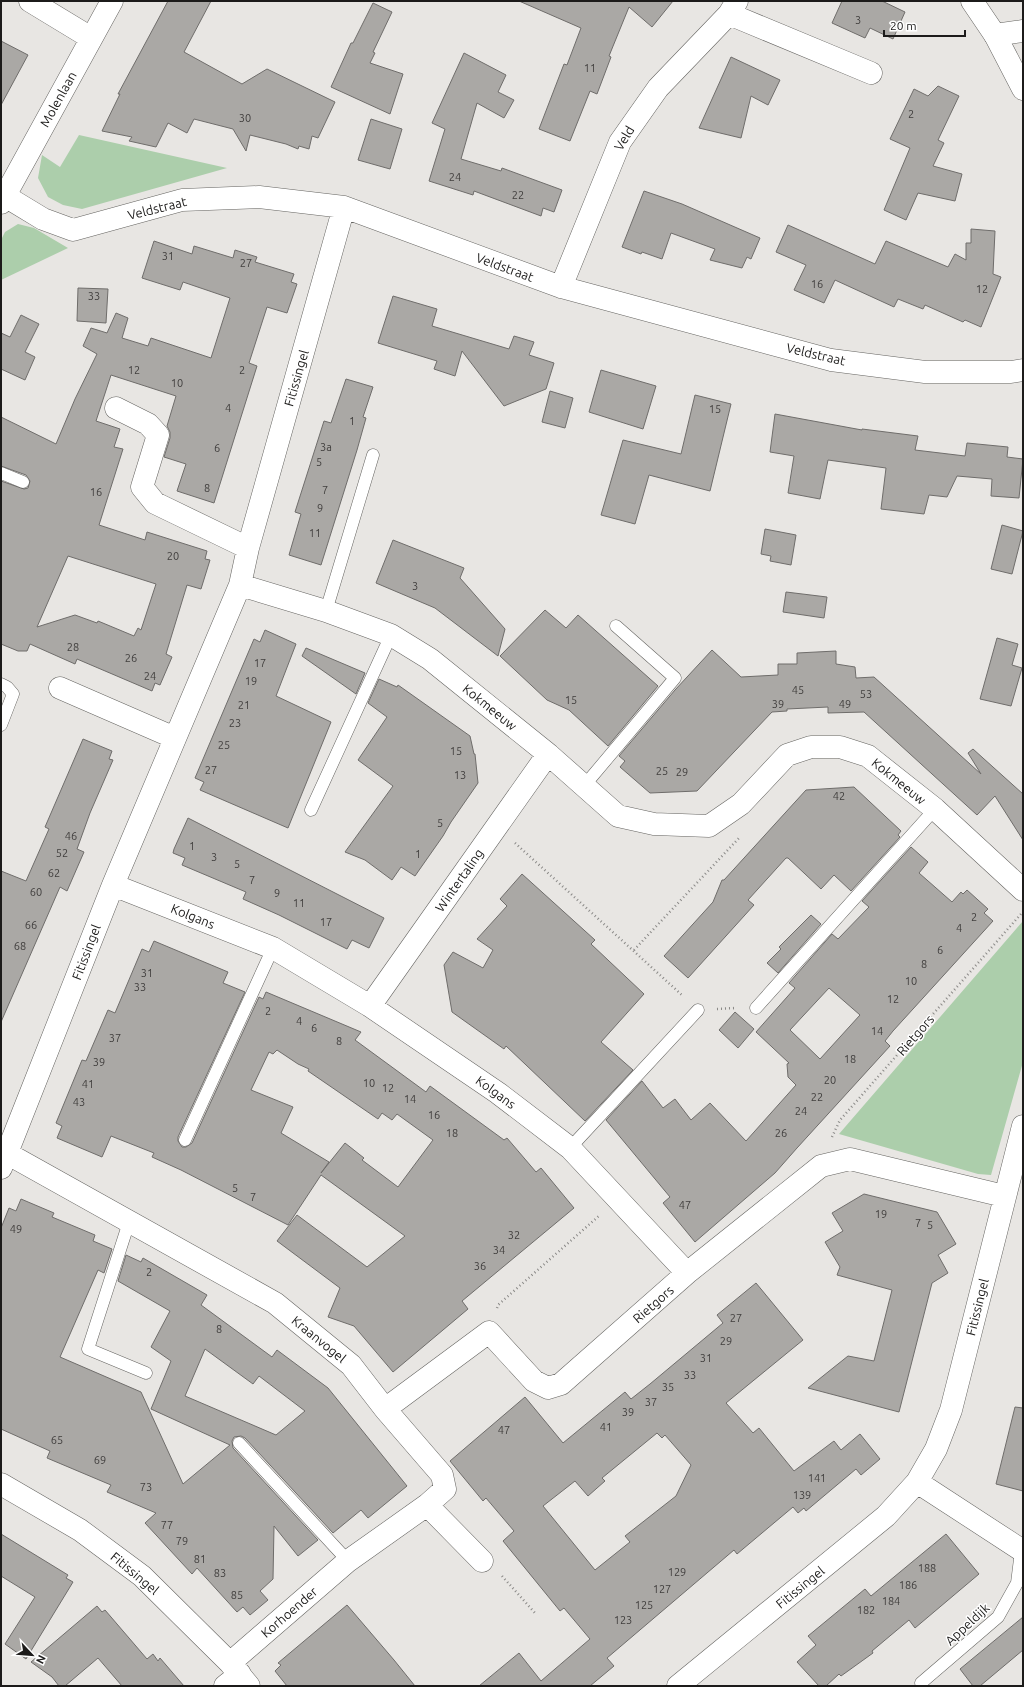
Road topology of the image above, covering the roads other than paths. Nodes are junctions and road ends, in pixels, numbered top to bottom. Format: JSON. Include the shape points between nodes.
{"nodes":[{"id":1,"x":30,"y":1,"type":"edge"},
{"id":2,"x":112,"y":1,"type":"edge"},
{"id":3,"x":972,"y":1,"type":"edge"},
{"id":4,"x":733,"y":8,"type":"edge"},
{"id":5,"x":1023,"y":31,"type":"edge"},
{"id":6,"x":995,"y":35,"type":"junction"},
{"id":7,"x":91,"y":38,"type":"junction"},
{"id":8,"x":871,"y":73,"type":"dead end"},
{"id":9,"x":1023,"y":88,"type":"edge"},
{"id":10,"x":3,"y":200,"type":"edge"},
{"id":11,"x":344,"y":207,"type":"junction"},
{"id":12,"x":561,"y":287,"type":"junction"},
{"id":13,"x":1023,"y":370,"type":"edge"},
{"id":14,"x":116,"y":408,"type":"dead end"},
{"id":15,"x":372,"y":455,"type":"dead end"},
{"id":16,"x":1,"y":473,"type":"edge"},
{"id":17,"x":23,"y":482,"type":"dead end"},
{"id":18,"x":248,"y":548,"type":"junction"},
{"id":19,"x":240,"y":585,"type":"junction"},
{"id":20,"x":326,"y":611,"type":"junction"},
{"id":21,"x":616,"y":626,"type":"dead end"},
{"id":22,"x":390,"y":635,"type":"junction"},
{"id":23,"x":1,"y":684,"type":"edge"},
{"id":24,"x":60,"y":688,"type":"dead end"},
{"id":25,"x":1,"y":725,"type":"edge"},
{"id":26,"x":175,"y":738,"type":"junction"},
{"id":27,"x":548,"y":754,"type":"junction"},
{"id":28,"x":584,"y":786,"type":"junction"},
{"id":29,"x":935,"y":809,"type":"junction"},
{"id":30,"x":311,"y":810,"type":"dead end"},
{"id":31,"x":113,"y":885,"type":"junction"},
{"id":32,"x":1023,"y":890,"type":"edge"},
{"id":33,"x":273,"y":948,"type":"junction"},
{"id":34,"x":370,"y":1006,"type":"junction"},
{"id":35,"x":756,"y":1008,"type":"road end"},
{"id":36,"x":698,"y":1010,"type":"road end"},
{"id":37,"x":1023,"y":1126,"type":"edge"},
{"id":38,"x":185,"y":1140,"type":"dead end"},
{"id":39,"x":570,"y":1148,"type":"junction"},
{"id":40,"x":3,"y":1157,"type":"edge"},
{"id":41,"x":1004,"y":1196,"type":"junction"},
{"id":42,"x":129,"y":1222,"type":"junction"},
{"id":43,"x":687,"y":1273,"type":"junction"},
{"id":44,"x":146,"y":1373,"type":"dead end"},
{"id":45,"x":385,"y":1409,"type":"junction"},
{"id":46,"x":240,"y":1443,"type":"dead end"},
{"id":47,"x":917,"y":1482,"type":"junction"},
{"id":48,"x":1,"y":1484,"type":"edge"},
{"id":49,"x":427,"y":1505,"type":"junction"},
{"id":50,"x":1022,"y":1551,"type":"edge"},
{"id":51,"x":482,"y":1561,"type":"road end"},
{"id":52,"x":348,"y":1562,"type":"junction"},
{"id":53,"x":236,"y":1677,"type":"edge"},
{"id":54,"x":921,"y":1683,"type":"dead end"},
{"id":55,"x":678,"y":1686,"type":"edge"}],
"edges":[{"from":1,"to":7,"type":"street"},
{"from":2,"to":7,"type":"street","name":"Molenlaan"},
{"from":3,"to":6,"type":"street"},
{"from":4,"to":8,"type":"street","name":"Veld"},
{"from":4,"to":12,"type":"street","name":"Veld","via":[[658,88],[620,142]]},
{"from":5,"to":6,"type":"street"},
{"from":6,"to":9,"type":"street"},
{"from":7,"to":10,"type":"street","name":"Molenlaan"},
{"from":10,"to":11,"type":"street","name":"Veldstraat","via":[[73,230],[182,200],[259,197]]},
{"from":11,"to":12,"type":"street","name":"Veldstraat"},
{"from":11,"to":18,"type":"street","name":"Fitissingel"},
{"from":12,"to":13,"type":"street","name":"Veldstraat","via":[[831,360],[925,372]]},
{"from":14,"to":18,"type":"street","via":[[148,424],[158,435],[142,487],[155,503]]},
{"from":15,"to":20,"type":"lane"},
{"from":16,"to":17,"type":"lane"},
{"from":18,"to":19,"type":"street","name":"Fitissingel"},
{"from":19,"to":20,"type":"street","name":"Kokmeeuw"},
{"from":19,"to":26,"type":"street","name":"Fitissingel"},
{"from":20,"to":22,"type":"street","name":"Kokmeeuw"},
{"from":21,"to":28,"type":"lane","via":[[676,678]]},
{"from":22,"to":27,"type":"street","name":"Kokmeeuw","via":[[430,658]]},
{"from":22,"to":30,"type":"lane"},
{"from":23,"to":25,"type":"lane","via":[[13,694]]},
{"from":24,"to":26,"type":"street"},
{"from":26,"to":31,"type":"street","name":"Fitissingel"},
{"from":27,"to":28,"type":"street","name":"Kokmeeuw"},
{"from":27,"to":34,"type":"street","name":"Wintertaling"},
{"from":28,"to":29,"type":"street","name":"Kokmeeuw","via":[[618,816],[654,824],[709,826],[741,804],[787,755],[811,747],[840,747],[868,756]]},
{"from":29,"to":32,"type":"street","name":"Kokmeeuw"},
{"from":29,"to":35,"type":"lane"},
{"from":31,"to":33,"type":"street","name":"Kolgans"},
{"from":31,"to":40,"type":"street","name":"Fitissingel"},
{"from":33,"to":34,"type":"street","name":"Kolgans"},
{"from":33,"to":38,"type":"lane"},
{"from":34,"to":39,"type":"street","name":"Kolgans","via":[[498,1093]]},
{"from":36,"to":39,"type":"lane"},
{"from":37,"to":41,"type":"street","name":"Fitissingel"},
{"from":39,"to":43,"type":"street","name":"Kolgans"},
{"from":40,"to":42,"type":"street","name":"Kraanvogel"},
{"from":41,"to":43,"type":"street","name":"Rietgors","via":[[850,1159],[821,1166]]},
{"from":41,"to":47,"type":"street","name":"Fitissingel","via":[[951,1410],[936,1449]]},
{"from":42,"to":44,"type":"lane","via":[[88,1349]]},
{"from":42,"to":45,"type":"street","name":"Kraanvogel","via":[[276,1303],[351,1365]]},
{"from":43,"to":45,"type":"street","name":"Rietgors","via":[[562,1384],[548,1388],[534,1381],[489,1332]]},
{"from":45,"to":49,"type":"street","name":"Kraanvogel","via":[[442,1475],[445,1489]]},
{"from":46,"to":52,"type":"lane"},
{"from":47,"to":50,"type":"street"},
{"from":47,"to":55,"type":"street","name":"Fitissingel","via":[[886,1516]]},
{"from":48,"to":53,"type":"street","name":"Fitissingel","via":[[80,1530],[142,1576]]},
{"from":49,"to":51,"type":"street"},
{"from":49,"to":52,"type":"street","name":"Kraanvogel"},
{"from":50,"to":54,"type":"lane","name":"Appeldijk","via":[[1017,1583],[998,1617]]},
{"from":52,"to":53,"type":"street","name":"Korhoender"}]}
